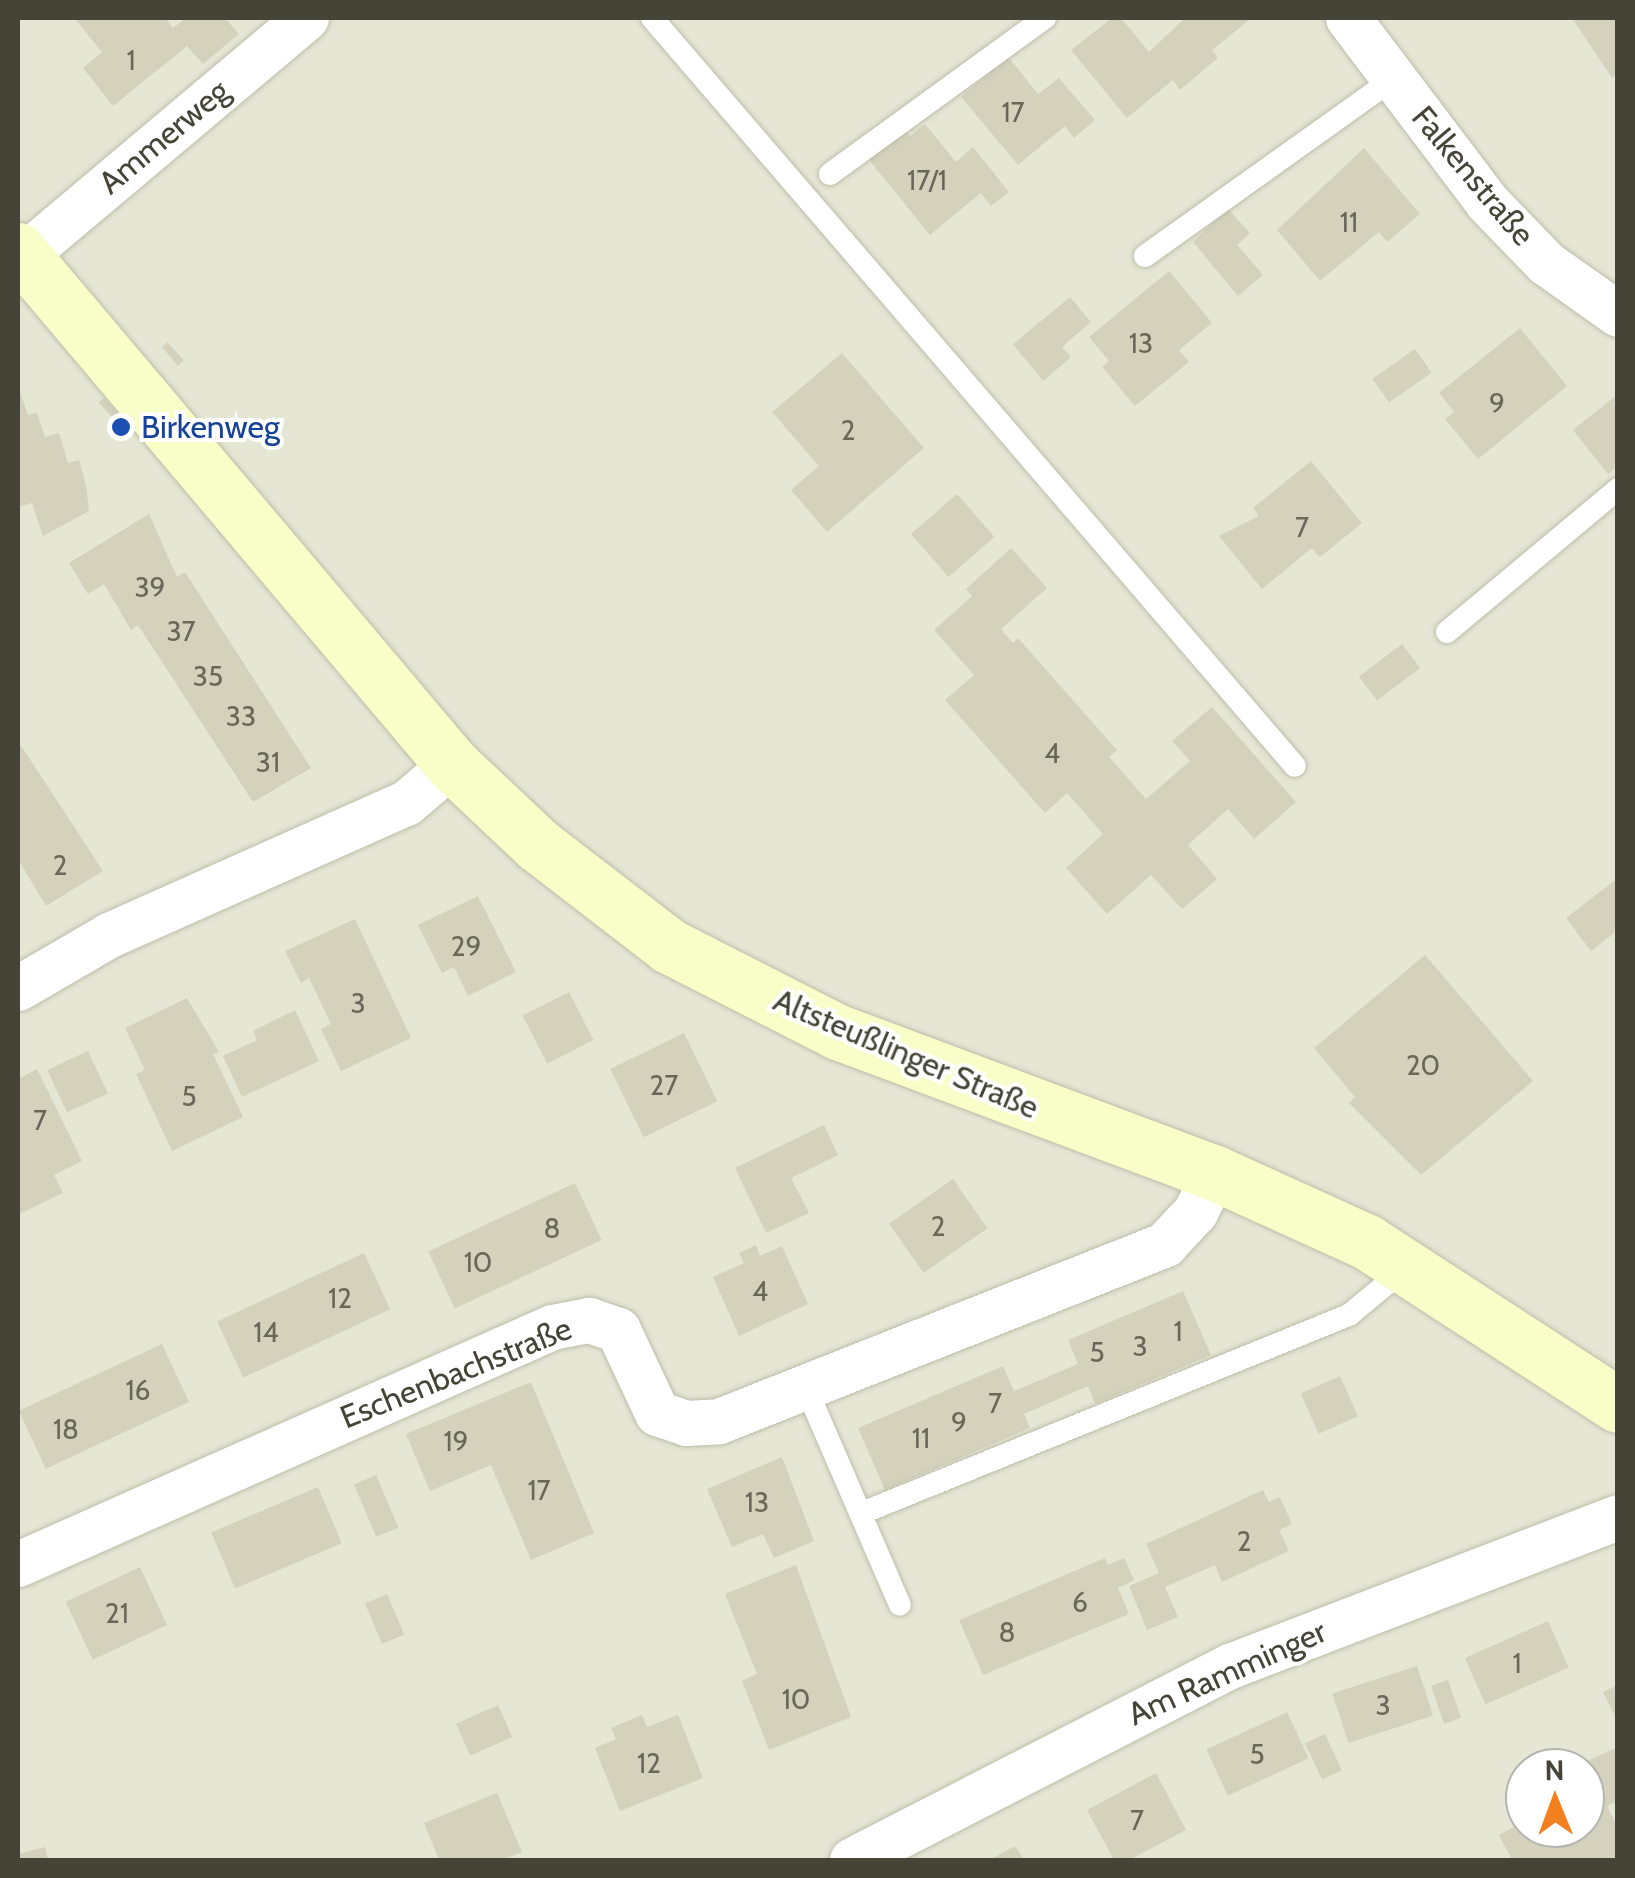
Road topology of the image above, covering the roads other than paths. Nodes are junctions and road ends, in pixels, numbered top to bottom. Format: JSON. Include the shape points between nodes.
{"nodes":[{"id":1,"x":652,"y":18,"type":"edge"},
{"id":2,"x":1045,"y":18,"type":"edge"},
{"id":3,"x":1348,"y":18,"type":"edge"},
{"id":4,"x":293,"y":21,"type":"edge"},
{"id":5,"x":1394,"y":79,"type":"junction"},
{"id":6,"x":830,"y":174,"type":"dead end"},
{"id":7,"x":20,"y":253,"type":"edge"},
{"id":8,"x":1145,"y":256,"type":"dead end"},
{"id":9,"x":1618,"y":314,"type":"edge"},
{"id":10,"x":1618,"y":490,"type":"edge"},
{"id":11,"x":1447,"y":632,"type":"dead end"},
{"id":12,"x":452,"y":764,"type":"junction"},
{"id":13,"x":1295,"y":766,"type":"dead end"},
{"id":14,"x":18,"y":988,"type":"edge"},
{"id":15,"x":1214,"y":1173,"type":"junction"},
{"id":16,"x":1407,"y":1268,"type":"junction"},
{"id":17,"x":806,"y":1388,"type":"junction"},
{"id":18,"x":1618,"y":1405,"type":"edge"},
{"id":19,"x":862,"y":1514,"type":"junction"},
{"id":20,"x":1618,"y":1517,"type":"edge"},
{"id":21,"x":18,"y":1564,"type":"edge"},
{"id":22,"x":900,"y":1605,"type":"dead end"},
{"id":23,"x":852,"y":1860,"type":"edge"}],
"edges":[{"from":1,"to":13,"type":"lane"},
{"from":2,"to":6,"type":"lane"},
{"from":3,"to":5,"type":"street","name":"Falkenstraße"},
{"from":4,"to":7,"type":"street","name":"Ammerweg"},
{"from":5,"to":8,"type":"lane"},
{"from":5,"to":9,"type":"street","name":"Falkenstraße","via":[[1487,202],[1546,263]]},
{"from":7,"to":12,"type":"street","name":"Altsteußlinger Straße"},
{"from":10,"to":11,"type":"lane"},
{"from":12,"to":14,"type":"street","via":[[406,803],[109,935]]},
{"from":12,"to":15,"type":"street","name":"Altsteußlinger Straße","via":[[538,845],[669,946],[838,1032]]},
{"from":15,"to":16,"type":"street","name":"Altsteußlinger Straße"},
{"from":15,"to":17,"type":"street","name":"Eschenbachstraße","via":[[1195,1212],[1165,1244]]},
{"from":16,"to":18,"type":"street","name":"Altsteußlinger Straße"},
{"from":16,"to":19,"type":"lane","via":[[1349,1314]]},
{"from":17,"to":19,"type":"lane"},
{"from":17,"to":21,"type":"street","name":"Eschenbachstraße","via":[[719,1421],[686,1423],[656,1414],[618,1330],[589,1320],[552,1327]]},
{"from":19,"to":22,"type":"lane"},
{"from":20,"to":23,"type":"street","name":"Am Ramminger","via":[[1230,1666]]}]}
